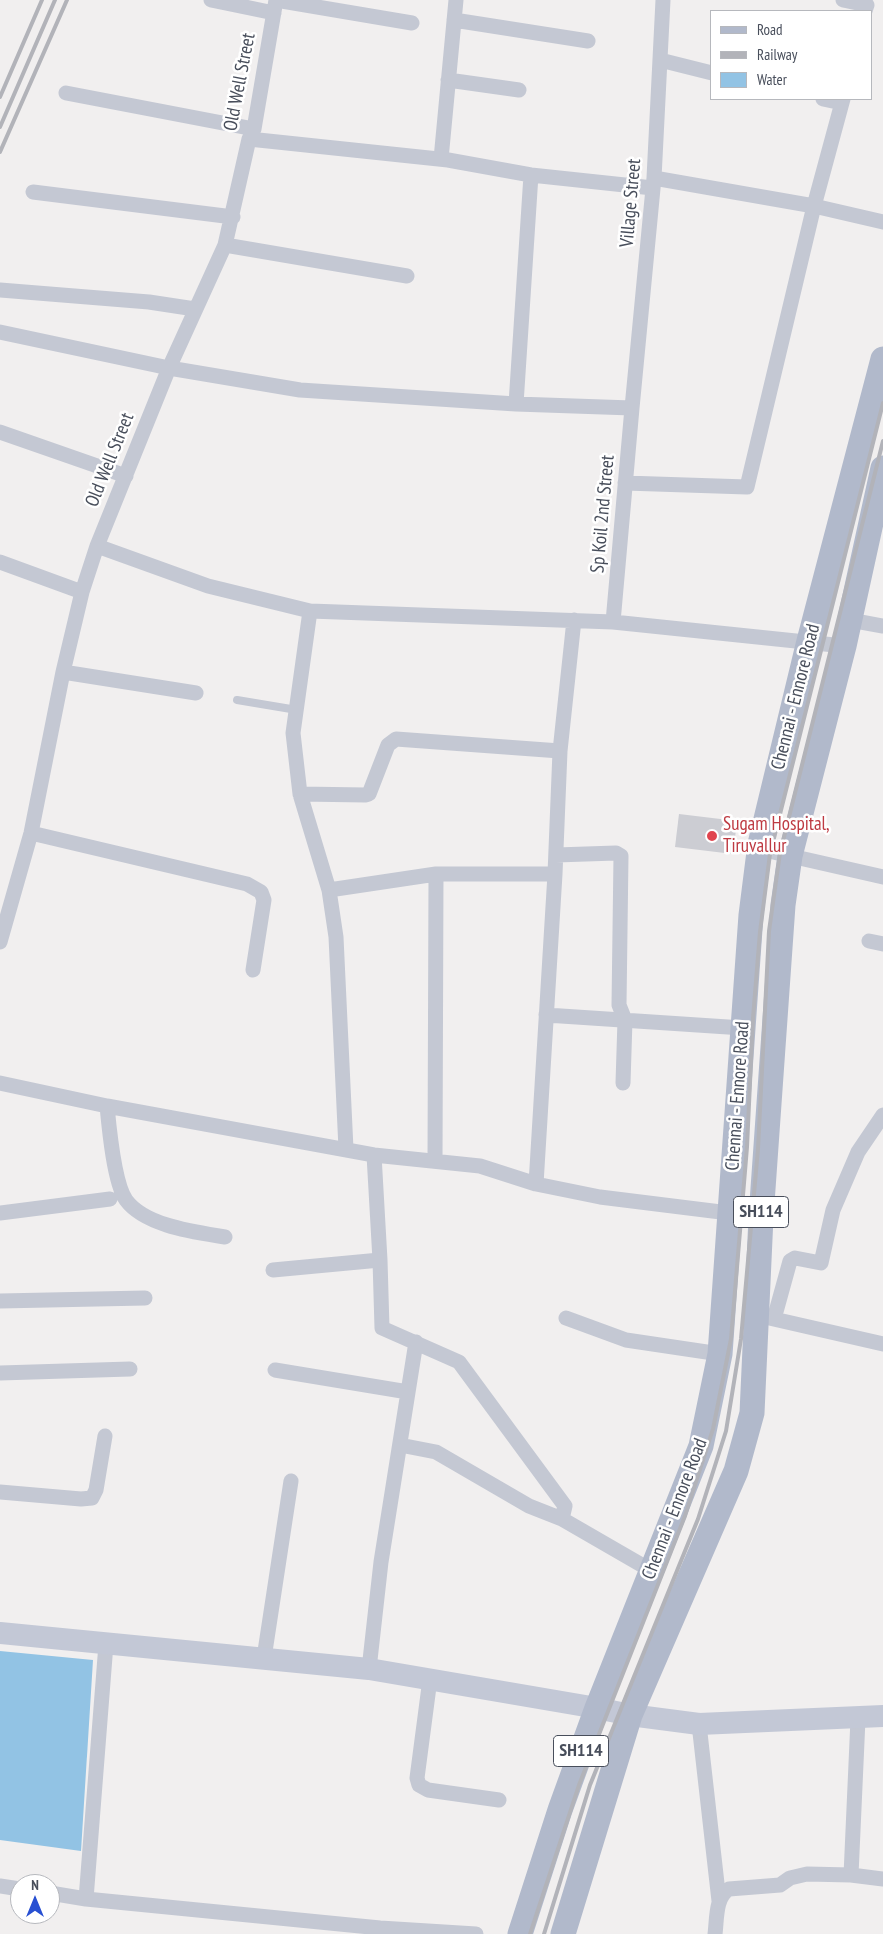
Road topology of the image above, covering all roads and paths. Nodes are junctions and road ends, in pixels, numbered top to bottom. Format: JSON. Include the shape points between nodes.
{"nodes":[{"id":1,"x":211,"y":0,"type":"edge"},
{"id":2,"x":456,"y":0,"type":"edge"},
{"id":3,"x":663,"y":0,"type":"edge"},
{"id":4,"x":843,"y":0,"type":"edge"},
{"id":5,"x":276,"y":5,"type":"edge"},
{"id":6,"x":865,"y":10,"type":"edge"},
{"id":7,"x":454,"y":20,"type":"junction"},
{"id":8,"x":412,"y":23,"type":"dead end"},
{"id":9,"x":588,"y":41,"type":"dead end"},
{"id":10,"x":660,"y":60,"type":"junction"},
{"id":11,"x":710,"y":72,"type":"edge"},
{"id":12,"x":448,"y":80,"type":"junction"},
{"id":13,"x":519,"y":90,"type":"dead end"},
{"id":14,"x":66,"y":93,"type":"dead end"},
{"id":15,"x":843,"y":101,"type":"edge"},
{"id":16,"x":252,"y":134,"type":"junction"},
{"id":17,"x":441,"y":159,"type":"junction"},
{"id":18,"x":531,"y":175,"type":"junction"},
{"id":19,"x":654,"y":183,"type":"junction"},
{"id":20,"x":33,"y":192,"type":"dead end"},
{"id":21,"x":814,"y":206,"type":"junction"},
{"id":22,"x":233,"y":217,"type":"junction"},
{"id":23,"x":883,"y":222,"type":"edge"},
{"id":24,"x":225,"y":245,"type":"junction"},
{"id":25,"x":407,"y":276,"type":"dead end"},
{"id":26,"x":0,"y":290,"type":"edge"},
{"id":27,"x":195,"y":309,"type":"junction"},
{"id":28,"x":0,"y":332,"type":"edge"},
{"id":29,"x":883,"y":359,"type":"edge"},
{"id":30,"x":169,"y":368,"type":"junction"},
{"id":31,"x":516,"y":404,"type":"junction"},
{"id":32,"x":632,"y":408,"type":"junction"},
{"id":33,"x":0,"y":432,"type":"edge"},
{"id":34,"x":883,"y":468,"type":"edge"},
{"id":35,"x":126,"y":476,"type":"junction"},
{"id":36,"x":625,"y":483,"type":"junction"},
{"id":37,"x":97,"y":546,"type":"junction"},
{"id":38,"x":0,"y":562,"type":"edge"},
{"id":39,"x":82,"y":592,"type":"junction"},
{"id":40,"x":310,"y":611,"type":"junction"},
{"id":41,"x":574,"y":620,"type":"junction"},
{"id":42,"x":850,"y":620,"type":"junction"},
{"id":43,"x":614,"y":622,"type":"junction"},
{"id":44,"x":883,"y":626,"type":"edge"},
{"id":45,"x":809,"y":641,"type":"junction"},
{"id":46,"x":844,"y":646,"type":"junction"},
{"id":47,"x":63,"y":672,"type":"junction"},
{"id":48,"x":196,"y":693,"type":"dead end"},
{"id":49,"x":238,"y":700,"type":"dead end"},
{"id":50,"x":296,"y":710,"type":"junction"},
{"id":51,"x":560,"y":751,"type":"junction"},
{"id":52,"x":300,"y":794,"type":"junction"},
{"id":53,"x":31,"y":833,"type":"junction"},
{"id":54,"x":760,"y":849,"type":"junction"},
{"id":55,"x":556,"y":855,"type":"junction"},
{"id":56,"x":790,"y":856,"type":"junction"},
{"id":57,"x":436,"y":874,"type":"junction"},
{"id":58,"x":555,"y":874,"type":"junction"},
{"id":59,"x":883,"y":876,"type":"edge"},
{"id":60,"x":329,"y":890,"type":"junction"},
{"id":61,"x":0,"y":942,"type":"edge"},
{"id":62,"x":253,"y":970,"type":"dead end"},
{"id":63,"x":546,"y":1015,"type":"junction"},
{"id":64,"x":625,"y":1020,"type":"junction"},
{"id":65,"x":743,"y":1028,"type":"junction"},
{"id":66,"x":0,"y":1083,"type":"edge"},
{"id":67,"x":623,"y":1083,"type":"dead end"},
{"id":68,"x":107,"y":1106,"type":"junction"},
{"id":69,"x":883,"y":1115,"type":"edge"},
{"id":70,"x":346,"y":1149,"type":"junction"},
{"id":71,"x":374,"y":1155,"type":"junction"},
{"id":72,"x":435,"y":1161,"type":"junction"},
{"id":73,"x":536,"y":1184,"type":"junction"},
{"id":74,"x":110,"y":1199,"type":"dead end"},
{"id":75,"x":730,"y":1212,"type":"junction"},
{"id":76,"x":0,"y":1213,"type":"edge"},
{"id":77,"x":761,"y":1217,"type":"junction"},
{"id":78,"x":225,"y":1237,"type":"dead end"},
{"id":79,"x":380,"y":1260,"type":"junction"},
{"id":80,"x":273,"y":1270,"type":"dead end"},
{"id":81,"x":145,"y":1298,"type":"dead end"},
{"id":82,"x":0,"y":1301,"type":"edge"},
{"id":83,"x":766,"y":1317,"type":"junction"},
{"id":84,"x":566,"y":1318,"type":"dead end"},
{"id":85,"x":416,"y":1342,"type":"junction"},
{"id":86,"x":883,"y":1344,"type":"edge"},
{"id":87,"x":720,"y":1354,"type":"junction"},
{"id":88,"x":130,"y":1370,"type":"dead end"},
{"id":89,"x":275,"y":1370,"type":"dead end"},
{"id":90,"x":0,"y":1373,"type":"edge"},
{"id":91,"x":408,"y":1392,"type":"junction"},
{"id":92,"x":105,"y":1436,"type":"dead end"},
{"id":93,"x":400,"y":1446,"type":"junction"},
{"id":94,"x":292,"y":1481,"type":"dead end"},
{"id":95,"x":0,"y":1492,"type":"edge"},
{"id":96,"x":562,"y":1518,"type":"junction"},
{"id":97,"x":652,"y":1571,"type":"junction"},
{"id":98,"x":0,"y":1633,"type":"edge"},
{"id":99,"x":106,"y":1644,"type":"junction"},
{"id":100,"x":264,"y":1658,"type":"junction"},
{"id":101,"x":369,"y":1669,"type":"junction"},
{"id":102,"x":430,"y":1679,"type":"junction"},
{"id":103,"x":597,"y":1708,"type":"junction"},
{"id":104,"x":630,"y":1715,"type":"junction"},
{"id":105,"x":883,"y":1716,"type":"edge"},
{"id":106,"x":858,"y":1719,"type":"junction"},
{"id":107,"x":699,"y":1724,"type":"junction"},
{"id":108,"x":499,"y":1800,"type":"dead end"},
{"id":109,"x":851,"y":1875,"type":"junction"},
{"id":110,"x":883,"y":1879,"type":"edge"},
{"id":111,"x":60,"y":1895,"type":"edge"},
{"id":112,"x":86,"y":1899,"type":"junction"},
{"id":113,"x":719,"y":1901,"type":"junction"},
{"id":114,"x":476,"y":1934,"type":"edge"},
{"id":115,"x":520,"y":1934,"type":"edge"},
{"id":116,"x":563,"y":1934,"type":"edge"},
{"id":117,"x":715,"y":1934,"type":"edge"}],
"edges":[{"from":1,"to":5,"type":"street"},
{"from":2,"to":7,"type":"street"},
{"from":3,"to":10,"type":"street","name":"Village Street"},
{"from":4,"to":6,"type":"street","via":[[867,5]]},
{"from":5,"to":8,"type":"street"},
{"from":5,"to":16,"type":"street","name":"Old Well Street"},
{"from":7,"to":9,"type":"street"},
{"from":7,"to":12,"type":"street"},
{"from":10,"to":11,"type":"street"},
{"from":10,"to":19,"type":"street","name":"Village Street"},
{"from":12,"to":13,"type":"street"},
{"from":12,"to":17,"type":"street"},
{"from":14,"to":16,"type":"street"},
{"from":15,"to":21,"type":"street"},
{"from":16,"to":17,"type":"street"},
{"from":16,"to":22,"type":"street","name":"Old Well Street"},
{"from":17,"to":18,"type":"street"},
{"from":18,"to":19,"type":"street"},
{"from":18,"to":31,"type":"street"},
{"from":19,"to":21,"type":"street"},
{"from":19,"to":32,"type":"street","name":"Village Street"},
{"from":20,"to":22,"type":"street"},
{"from":21,"to":23,"type":"street"},
{"from":21,"to":36,"type":"street","via":[[747,487]]},
{"from":22,"to":24,"type":"street","name":"Old Well Street"},
{"from":24,"to":25,"type":"street"},
{"from":24,"to":27,"type":"street","name":"Old Well Street"},
{"from":26,"to":27,"type":"street","via":[[149,302]]},
{"from":27,"to":30,"type":"street","name":"Old Well Street"},
{"from":28,"to":30,"type":"street"},
{"from":29,"to":45,"type":"main road","name":"Chennai - Ennore Road","number":"SH114"},
{"from":30,"to":31,"type":"street","via":[[300,390]]},
{"from":30,"to":35,"type":"street","name":"Old Well Street"},
{"from":31,"to":32,"type":"street"},
{"from":32,"to":36,"type":"street","name":"Sp Koil 2nd Street"},
{"from":33,"to":35,"type":"street"},
{"from":34,"to":42,"type":"main road","name":"Chennai - Ennore Road","number":"SH114"},
{"from":35,"to":37,"type":"street","name":"Old Well Street"},
{"from":36,"to":43,"type":"street","name":"Sp Koil 2nd Street"},
{"from":37,"to":39,"type":"street","name":"Old Well Street"},
{"from":37,"to":40,"type":"street","via":[[208,586]]},
{"from":38,"to":39,"type":"street"},
{"from":39,"to":47,"type":"street","name":"Old Well Street"},
{"from":40,"to":41,"type":"street"},
{"from":40,"to":50,"type":"street"},
{"from":41,"to":43,"type":"street"},
{"from":41,"to":51,"type":"street"},
{"from":42,"to":44,"type":"street"},
{"from":42,"to":46,"type":"main road","name":"Chennai - Ennore Road","number":"SH114"},
{"from":43,"to":45,"type":"street"},
{"from":45,"to":46,"type":"street"},
{"from":45,"to":54,"type":"main road","name":"Chennai - Ennore Road","number":"SH114"},
{"from":46,"to":56,"type":"main road","name":"Chennai - Ennore Road","number":"SH114"},
{"from":47,"to":48,"type":"street"},
{"from":47,"to":53,"type":"street","name":"Old Well Street"},
{"from":49,"to":50,"type":"lane"},
{"from":50,"to":52,"type":"street","via":[[293,733]]},
{"from":51,"to":52,"type":"street","via":[[396,739],[388,746],[369,794]]},
{"from":51,"to":55,"type":"street"},
{"from":52,"to":60,"type":"street"},
{"from":53,"to":61,"type":"street","name":"Old Well Street"},
{"from":53,"to":62,"type":"street","via":[[247,884],[261,892],[264,900]]},
{"from":54,"to":56,"type":"street"},
{"from":54,"to":65,"type":"main road","name":"Chennai - Ennore Road","number":"SH114","via":[[751,915]]},
{"from":55,"to":58,"type":"street"},
{"from":55,"to":64,"type":"street","via":[[616,853],[621,856],[619,1005]]},
{"from":56,"to":59,"type":"street"},
{"from":56,"to":77,"type":"main road","name":"Chennai - Ennore Road","number":"SH114","via":[[783,905]]},
{"from":57,"to":58,"type":"street"},
{"from":57,"to":60,"type":"street"},
{"from":57,"to":72,"type":"street"},
{"from":58,"to":63,"type":"street"},
{"from":60,"to":70,"type":"street","via":[[336,937]]},
{"from":63,"to":64,"type":"street"},
{"from":63,"to":73,"type":"street"},
{"from":64,"to":65,"type":"street"},
{"from":64,"to":67,"type":"street"},
{"from":65,"to":75,"type":"main road","name":"Chennai - Ennore Road","number":"SH114"},
{"from":66,"to":68,"type":"street"},
{"from":68,"to":70,"type":"street"},
{"from":68,"to":78,"type":"street","via":[[114,1158],[126,1200],[146,1216],[162,1223]]},
{"from":69,"to":83,"type":"street","via":[[858,1152],[832,1210],[821,1263],[792,1259]]},
{"from":70,"to":71,"type":"street"},
{"from":71,"to":72,"type":"street"},
{"from":71,"to":79,"type":"street"},
{"from":72,"to":73,"type":"street","via":[[480,1166]]},
{"from":73,"to":75,"type":"street","via":[[600,1196]]},
{"from":74,"to":76,"type":"street"},
{"from":75,"to":77,"type":"street"},
{"from":75,"to":87,"type":"main road","name":"Chennai - Ennore Road","number":"SH114"},
{"from":77,"to":83,"type":"main road","name":"Chennai - Ennore Road","number":"SH114"},
{"from":79,"to":80,"type":"street"},
{"from":79,"to":85,"type":"street","via":[[382,1328]]},
{"from":81,"to":82,"type":"street"},
{"from":83,"to":86,"type":"street"},
{"from":83,"to":104,"type":"main road","name":"Chennai - Ennore Road","number":"SH114","via":[[752,1413],[736,1471]]},
{"from":84,"to":87,"type":"street","via":[[626,1340]]},
{"from":85,"to":91,"type":"street"},
{"from":85,"to":96,"type":"street","via":[[459,1362],[565,1506]]},
{"from":87,"to":97,"type":"main road","name":"Chennai - Ennore Road","number":"SH114","via":[[701,1446]]},
{"from":88,"to":90,"type":"street"},
{"from":89,"to":91,"type":"street"},
{"from":91,"to":93,"type":"street"},
{"from":92,"to":95,"type":"street","via":[[92,1498]]},
{"from":93,"to":96,"type":"street","via":[[436,1452],[529,1506]]},
{"from":93,"to":101,"type":"street","via":[[381,1562]]},
{"from":94,"to":100,"type":"street"},
{"from":96,"to":97,"type":"street"},
{"from":97,"to":103,"type":"main road","name":"Chennai - Ennore Road","number":"SH114"},
{"from":98,"to":99,"type":"street"},
{"from":99,"to":100,"type":"street"},
{"from":99,"to":112,"type":"street"},
{"from":100,"to":101,"type":"street"},
{"from":101,"to":102,"type":"street"},
{"from":102,"to":103,"type":"street"},
{"from":102,"to":108,"type":"street","via":[[417,1778],[419,1785],[428,1790]]},
{"from":103,"to":104,"type":"street"},
{"from":103,"to":115,"type":"main road","name":"Chennai - Ennore Road","number":"SH114"},
{"from":104,"to":107,"type":"street"},
{"from":104,"to":116,"type":"main road","name":"Chennai - Ennore Road","number":"SH114"},
{"from":105,"to":106,"type":"street"},
{"from":106,"to":107,"type":"street"},
{"from":106,"to":109,"type":"street"},
{"from":107,"to":113,"type":"street"},
{"from":109,"to":110,"type":"street"},
{"from":109,"to":113,"type":"street","via":[[807,1874],[790,1878],[780,1885],[729,1889]]},
{"from":111,"to":112,"type":"street"},
{"from":112,"to":114,"type":"street","via":[[380,1928]]},
{"from":113,"to":117,"type":"street"}]}
